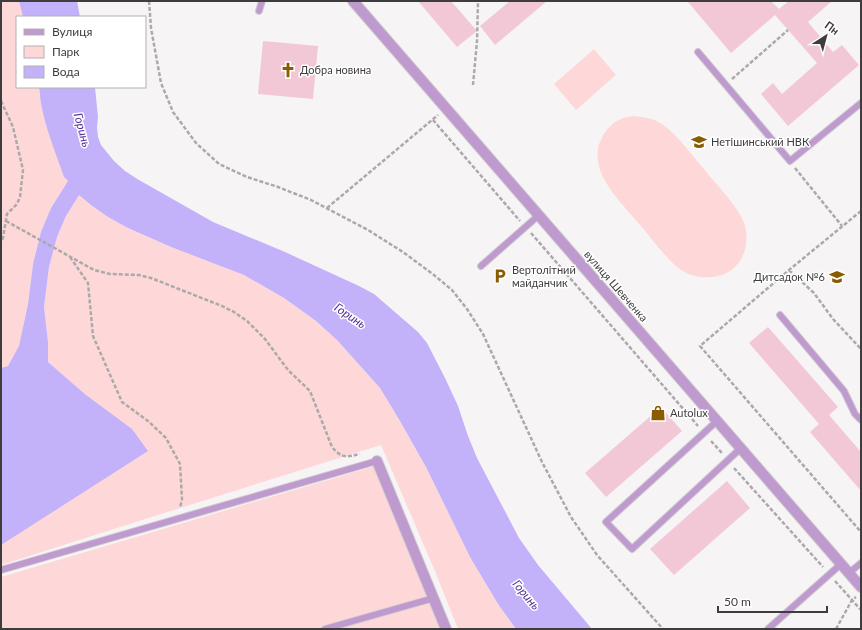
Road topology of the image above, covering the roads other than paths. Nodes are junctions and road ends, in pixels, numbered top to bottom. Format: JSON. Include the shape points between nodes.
{"nodes":[{"id":1,"x":262,"y":1,"type":"edge"},
{"id":2,"x":353,"y":1,"type":"edge"},
{"id":3,"x":259,"y":11,"type":"dead end"},
{"id":4,"x":698,"y":52,"type":"dead end"},
{"id":5,"x":861,"y":102,"type":"edge"},
{"id":6,"x":539,"y":215,"type":"junction"},
{"id":7,"x":481,"y":266,"type":"dead end"},
{"id":8,"x":780,"y":315,"type":"dead end"},
{"id":9,"x":717,"y":420,"type":"junction"},
{"id":10,"x":861,"y":420,"type":"edge"},
{"id":11,"x":740,"y":448,"type":"junction"},
{"id":12,"x":377,"y":461,"type":"joint"},
{"id":13,"x":861,"y":563,"type":"edge"},
{"id":14,"x":841,"y":564,"type":"junction"},
{"id":15,"x":1,"y":570,"type":"edge"},
{"id":16,"x":849,"y":573,"type":"junction"},
{"id":17,"x":861,"y":587,"type":"edge"},
{"id":18,"x":434,"y":598,"type":"junction"},
{"id":19,"x":325,"y":629,"type":"edge"},
{"id":20,"x":446,"y":629,"type":"edge"},
{"id":21,"x":768,"y":629,"type":"edge"}],
"edges":[{"from":1,"to":3,"type":"lane"},
{"from":2,"to":6,"type":"street","name":"вулиця Шевченка"},
{"from":4,"to":5,"type":"lane","via":[[790,161]]},
{"from":6,"to":7,"type":"lane"},
{"from":6,"to":9,"type":"street","name":"вулиця Шевченка"},
{"from":8,"to":10,"type":"lane","via":[[844,391],[855,414]]},
{"from":9,"to":11,"type":"street","name":"вулиця Шевченка"},
{"from":9,"to":11,"type":"lane","via":[[606,522],[632,549]]},
{"from":11,"to":14,"type":"street","name":"вулиця Шевченка"},
{"from":12,"to":15,"type":"lane"},
{"from":12,"to":18,"type":"street"},
{"from":13,"to":16,"type":"lane"},
{"from":14,"to":16,"type":"street","name":"вулиця Шевченка"},
{"from":14,"to":21,"type":"lane"},
{"from":16,"to":17,"type":"street","name":"вулиця Шевченка"},
{"from":18,"to":19,"type":"lane"},
{"from":18,"to":20,"type":"street"}]}
